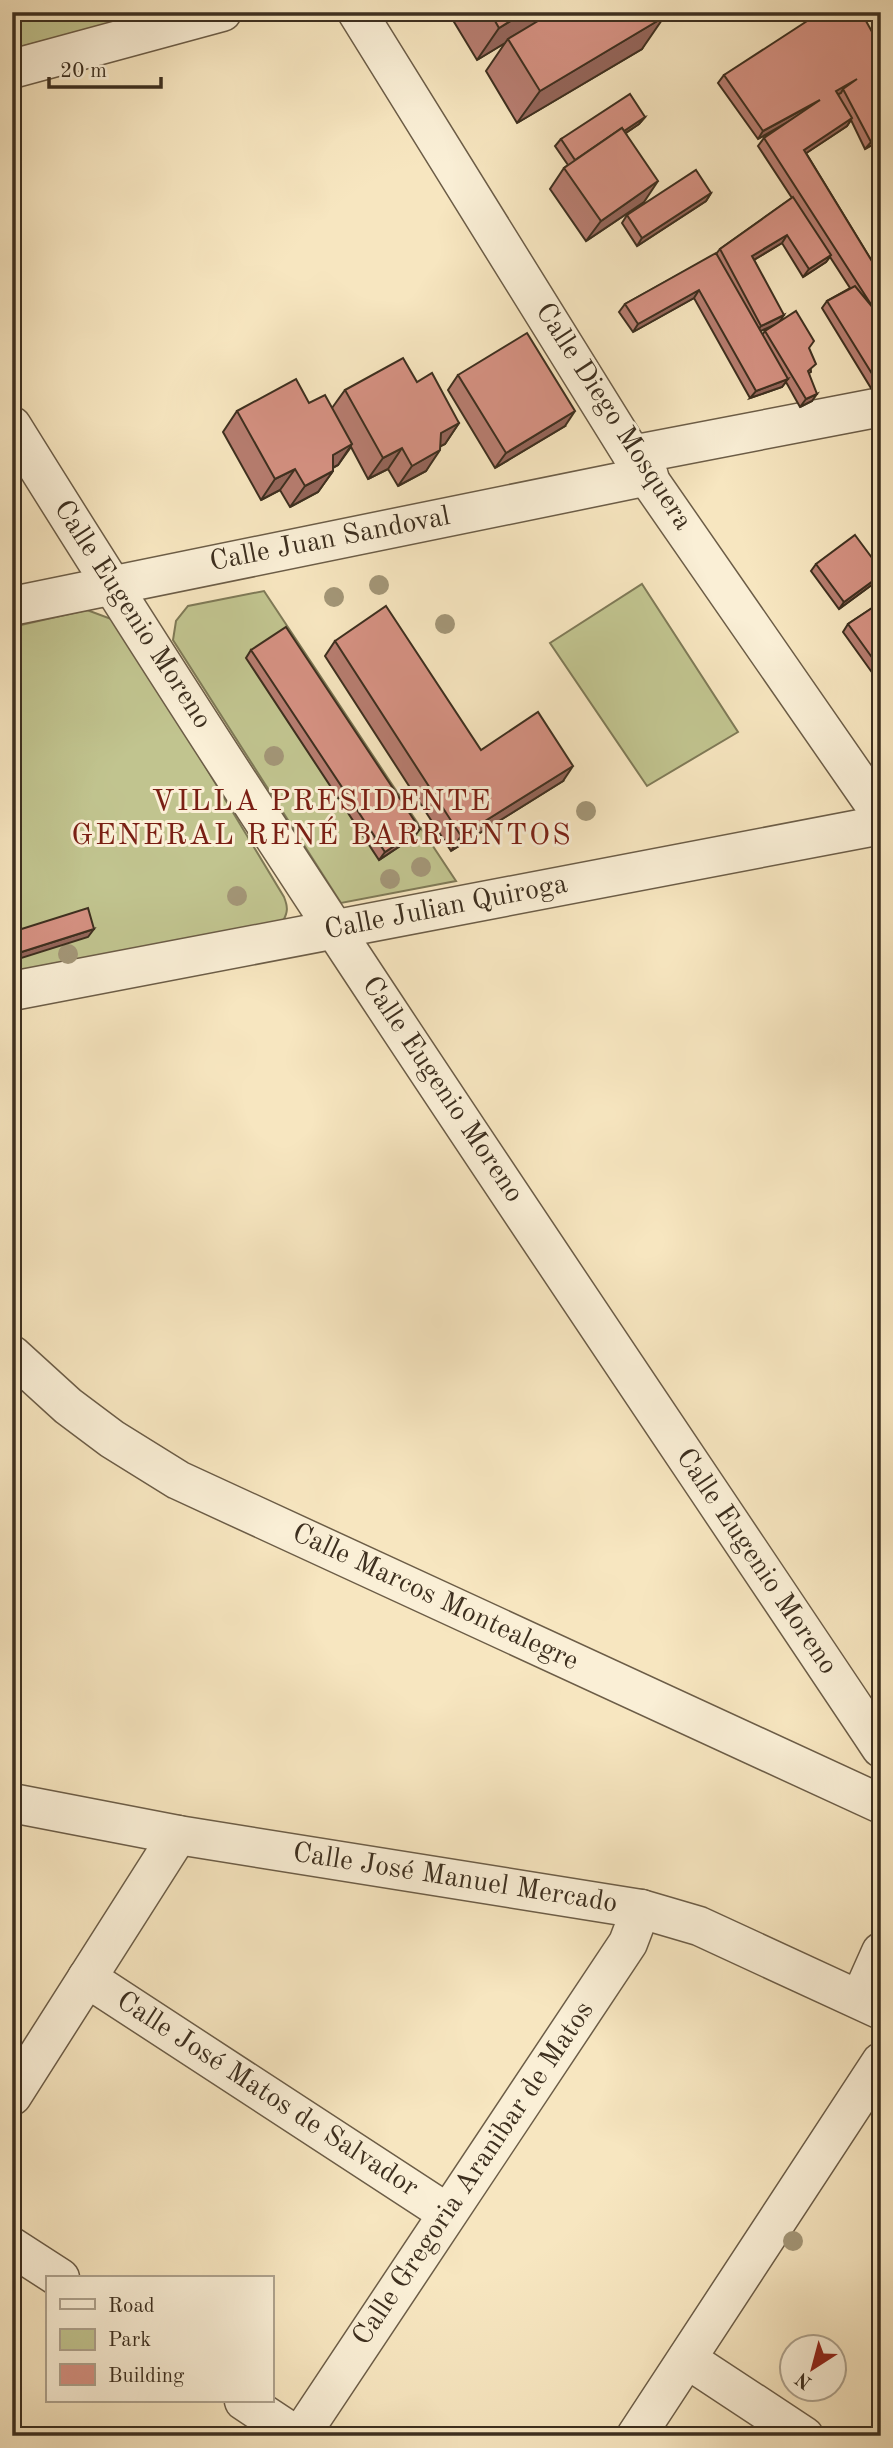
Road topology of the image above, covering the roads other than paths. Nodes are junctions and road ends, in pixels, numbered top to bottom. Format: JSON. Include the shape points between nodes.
{"nodes":[{"id":1,"x":222,"y":12,"type":"edge"},
{"id":2,"x":357,"y":12,"type":"edge"},
{"id":3,"x":12,"y":69,"type":"edge"},
{"id":4,"x":881,"y":407,"type":"edge"},
{"id":5,"x":12,"y":426,"type":"edge"},
{"id":6,"x":640,"y":465,"type":"junction"},
{"id":7,"x":110,"y":584,"type":"junction"},
{"id":8,"x":12,"y":606,"type":"edge"},
{"id":9,"x":881,"y":814,"type":"edge"},
{"id":10,"x":881,"y":825,"type":"edge"},
{"id":11,"x":334,"y":929,"type":"junction"},
{"id":12,"x":12,"y":991,"type":"edge"},
{"id":13,"x":12,"y":1355,"type":"edge"},
{"id":14,"x":881,"y":1748,"type":"edge"},
{"id":15,"x":12,"y":1802,"type":"edge"},
{"id":16,"x":881,"y":1804,"type":"edge"},
{"id":17,"x":178,"y":1835,"type":"junction"},
{"id":18,"x":641,"y":1909,"type":"junction"},
{"id":19,"x":881,"y":1952,"type":"edge"},
{"id":20,"x":88,"y":1978,"type":"junction"},
{"id":21,"x":870,"y":2004,"type":"edge"},
{"id":22,"x":881,"y":2062,"type":"edge"},
{"id":23,"x":12,"y":2096,"type":"edge"},
{"id":24,"x":447,"y":2213,"type":"junction"},
{"id":25,"x":12,"y":2247,"type":"edge"},
{"id":26,"x":57,"y":2276,"type":"edge"},
{"id":27,"x":687,"y":2359,"type":"junction"},
{"id":28,"x":246,"y":2402,"type":"edge"},
{"id":29,"x":299,"y":2436,"type":"edge"},
{"id":30,"x":636,"y":2436,"type":"edge"},
{"id":31,"x":804,"y":2436,"type":"edge"}],
"edges":[{"from":1,"to":3,"type":"street"},
{"from":2,"to":6,"type":"street","name":"Calle Diego Mosquera"},
{"from":4,"to":6,"type":"street","name":"Calle Juan Sandoval"},
{"from":5,"to":7,"type":"street","name":"Calle Eugenio Moreno"},
{"from":6,"to":7,"type":"street","name":"Calle Juan Sandoval"},
{"from":6,"to":9,"type":"street","name":"Calle Diego Mosquera"},
{"from":7,"to":8,"type":"street","name":"Calle Juan Sandoval"},
{"from":7,"to":11,"type":"street","name":"Calle Eugenio Moreno"},
{"from":10,"to":11,"type":"street","name":"Calle Julian Quiroga"},
{"from":11,"to":12,"type":"street","name":"Calle Julian Quiroga"},
{"from":11,"to":14,"type":"street","name":"Calle Eugenio Moreno"},
{"from":13,"to":16,"type":"street","name":"Calle Marcos Montealegre","via":[[68,1406],[177,1480]]},
{"from":15,"to":17,"type":"street","name":"Calle José Manuel Mercado"},
{"from":17,"to":18,"type":"street","name":"Calle José Manuel Mercado"},
{"from":17,"to":20,"type":"street"},
{"from":18,"to":21,"type":"street","name":"Calle José Manuel Mercado","via":[[699,1926]]},
{"from":18,"to":24,"type":"street","name":"Calle Gregoria Aranibar de Matos","via":[[628,1943]]},
{"from":19,"to":21,"type":"street"},
{"from":20,"to":23,"type":"street"},
{"from":20,"to":24,"type":"street","name":"Calle José Matos de Salvador"},
{"from":22,"to":27,"type":"street"},
{"from":24,"to":29,"type":"street","name":"Calle Gregoria Aranibar de Matos"},
{"from":25,"to":26,"type":"street"},
{"from":27,"to":30,"type":"street"},
{"from":27,"to":31,"type":"street"},
{"from":28,"to":29,"type":"street"}]}
